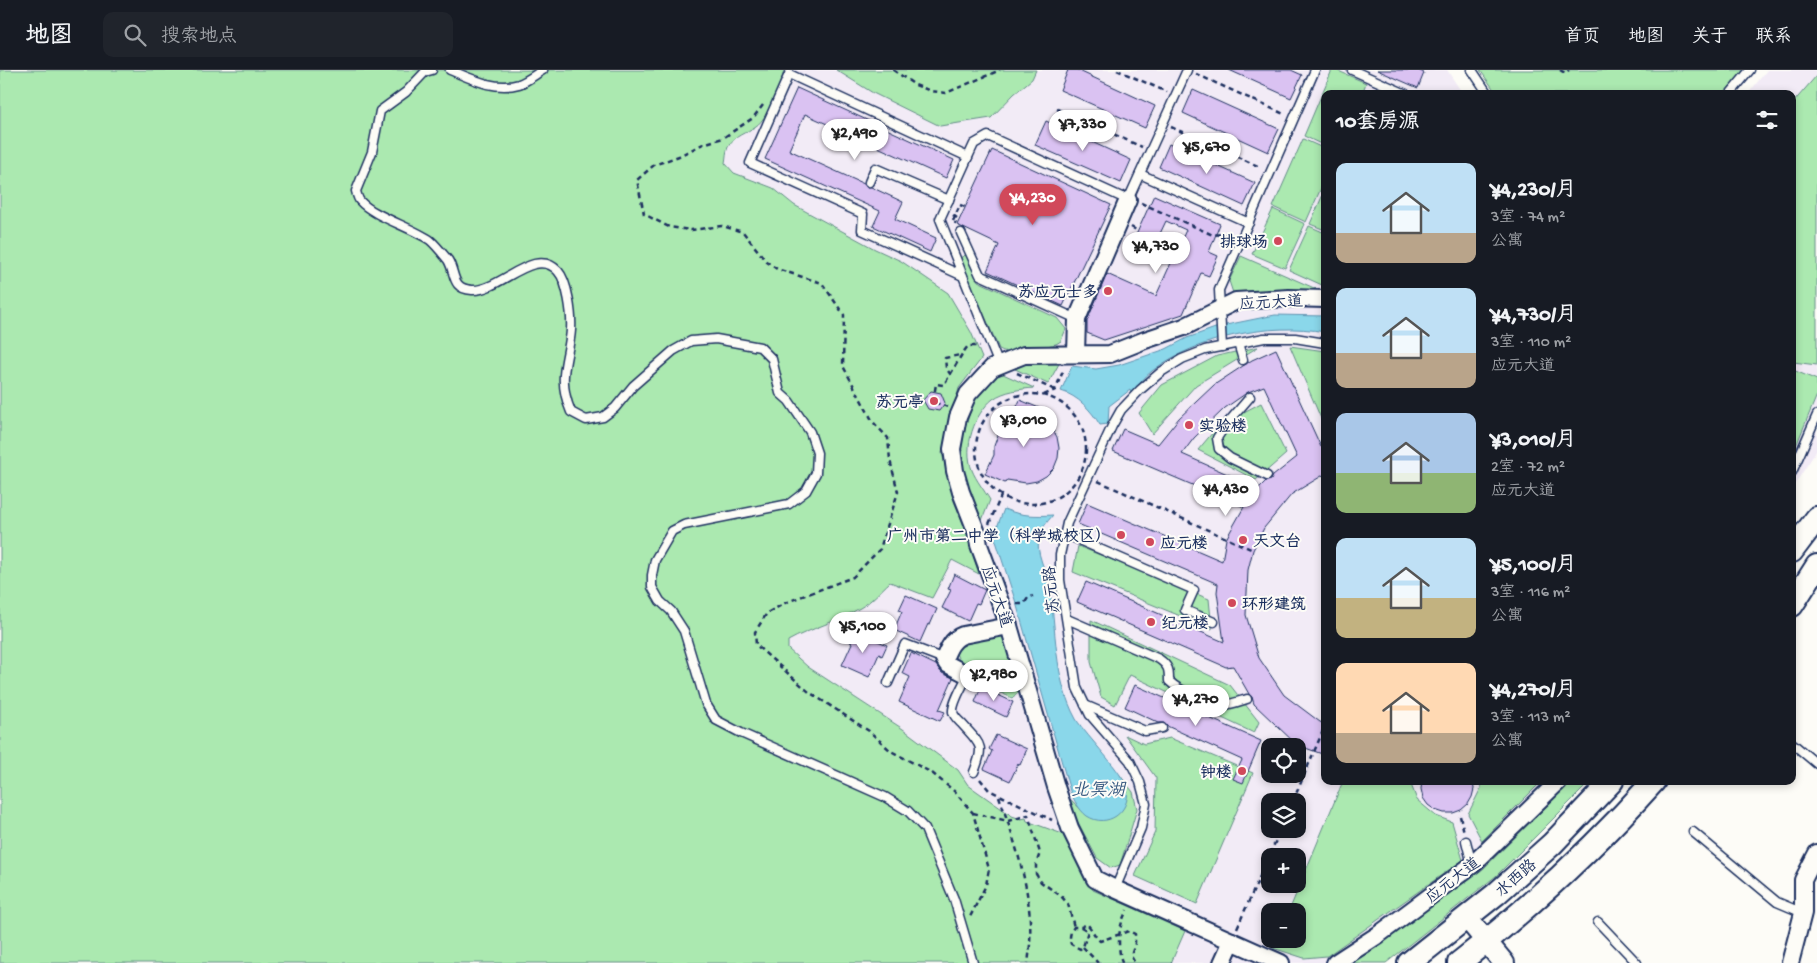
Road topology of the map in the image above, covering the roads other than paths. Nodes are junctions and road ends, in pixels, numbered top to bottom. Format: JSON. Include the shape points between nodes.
{"nodes":[{"id":1,"x":432,"y":70,"type":"edge"},
{"id":2,"x":450,"y":70,"type":"edge"},
{"id":3,"x":543,"y":70,"type":"edge"},
{"id":4,"x":1188,"y":70,"type":"edge"},
{"id":5,"x":1315,"y":70,"type":"edge"},
{"id":6,"x":1352,"y":70,"type":"edge"},
{"id":7,"x":1472,"y":70,"type":"edge"},
{"id":8,"x":1750,"y":70,"type":"edge"},
{"id":9,"x":1397,"y":90,"type":"edge"},
{"id":10,"x":1485,"y":90,"type":"edge"},
{"id":11,"x":1733,"y":90,"type":"edge"},
{"id":12,"x":968,"y":157,"type":"junction"},
{"id":13,"x":1140,"y":174,"type":"junction"},
{"id":14,"x":869,"y":182,"type":"dead end"},
{"id":15,"x":948,"y":200,"type":"junction"},
{"id":16,"x":1128,"y":200,"type":"junction"},
{"id":17,"x":1247,"y":226,"type":"junction"},
{"id":18,"x":961,"y":234,"type":"dead end"},
{"id":19,"x":963,"y":276,"type":"junction"},
{"id":20,"x":1321,"y":299,"type":"edge"},
{"id":21,"x":1220,"y":309,"type":"junction"},
{"id":22,"x":1077,"y":319,"type":"junction"},
{"id":23,"x":1321,"y":342,"type":"edge"},
{"id":24,"x":1238,"y":343,"type":"junction"},
{"id":25,"x":1222,"y":346,"type":"junction"},
{"id":26,"x":1074,"y":354,"type":"junction"},
{"id":27,"x":996,"y":358,"type":"junction"},
{"id":28,"x":1243,"y":360,"type":"dead end"},
{"id":29,"x":1250,"y":397,"type":"dead end"},
{"id":30,"x":1817,"y":415,"type":"edge"},
{"id":31,"x":1796,"y":463,"type":"edge"},
{"id":32,"x":1267,"y":476,"type":"dead end"},
{"id":33,"x":1817,"y":518,"type":"edge"},
{"id":34,"x":1065,"y":534,"type":"junction"},
{"id":35,"x":1796,"y":545,"type":"edge"},
{"id":36,"x":1817,"y":566,"type":"edge"},
{"id":37,"x":1796,"y":600,"type":"edge"},
{"id":38,"x":1067,"y":619,"type":"junction"},
{"id":39,"x":1214,"y":622,"type":"dead end"},
{"id":40,"x":1009,"y":626,"type":"junction"},
{"id":41,"x":944,"y":659,"type":"junction"},
{"id":42,"x":968,"y":675,"type":"joint"},
{"id":43,"x":888,"y":683,"type":"dead end"},
{"id":44,"x":1247,"y":699,"type":"dead end"},
{"id":45,"x":1085,"y":705,"type":"junction"},
{"id":46,"x":1162,"y":728,"type":"dead end"},
{"id":47,"x":1796,"y":746,"type":"edge"},
{"id":48,"x":1817,"y":764,"type":"edge"},
{"id":49,"x":974,"y":772,"type":"road end"},
{"id":50,"x":1555,"y":785,"type":"edge"},
{"id":51,"x":1608,"y":785,"type":"edge"},
{"id":52,"x":1650,"y":785,"type":"edge"},
{"id":53,"x":1694,"y":832,"type":"dead end"},
{"id":54,"x":1466,"y":841,"type":"road end"},
{"id":55,"x":1817,"y":853,"type":"edge"},
{"id":56,"x":1472,"y":865,"type":"junction"},
{"id":57,"x":1115,"y":889,"type":"junction"},
{"id":58,"x":1803,"y":913,"type":"junction"},
{"id":59,"x":1467,"y":918,"type":"junction"},
{"id":60,"x":1598,"y":922,"type":"dead end"},
{"id":61,"x":1232,"y":941,"type":"junction"},
{"id":62,"x":1486,"y":942,"type":"junction"},
{"id":63,"x":973,"y":963,"type":"edge"},
{"id":64,"x":1222,"y":963,"type":"edge"},
{"id":65,"x":1281,"y":963,"type":"edge"},
{"id":66,"x":1335,"y":963,"type":"edge"},
{"id":67,"x":1409,"y":963,"type":"edge"},
{"id":68,"x":1459,"y":963,"type":"edge"},
{"id":69,"x":1504,"y":963,"type":"edge"},
{"id":70,"x":1636,"y":963,"type":"edge"},
{"id":71,"x":1790,"y":963,"type":"edge"}],
"edges":[{"from":1,"to":63,"type":"lane","via":[[425,72],[406,92],[380,111],[372,152],[356,191],[359,200],[369,209],[431,241],[448,261],[461,288],[484,289],[529,265],[542,262],[560,272],[566,287],[571,328],[564,375],[571,412],[586,420],[603,417],[673,351],[691,341],[716,339],[760,347],[772,359],[780,393],[806,426],[817,453],[816,473],[806,491],[789,504],[672,530],[655,560],[652,587],[684,631],[706,704],[716,720],[885,796],[908,811],[925,829],[954,899]]},
{"from":2,"to":3,"type":"lane","via":[[500,86],[520,84]]},
{"from":4,"to":13,"type":"lane"},
{"from":5,"to":17,"type":"lane"},
{"from":6,"to":9,"type":"lane"},
{"from":7,"to":10,"type":"lane"},
{"from":8,"to":11,"type":"lane"},
{"from":12,"to":15,"type":"lane"},
{"from":12,"to":16,"type":"lane","via":[[974,144],[988,136]]},
{"from":12,"to":19,"type":"lane","via":[[789,74],[750,163],[857,207],[862,214],[862,230]]},
{"from":13,"to":16,"type":"lane"},
{"from":13,"to":17,"type":"lane"},
{"from":14,"to":15,"type":"lane","via":[[875,168]]},
{"from":15,"to":19,"type":"lane","via":[[940,220]]},
{"from":16,"to":22,"type":"street"},
{"from":17,"to":21,"type":"lane","via":[[1219,290]]},
{"from":18,"to":22,"type":"lane","via":[[980,275]]},
{"from":19,"to":27,"type":"lane"},
{"from":20,"to":21,"type":"street","name":"应元大道","via":[[1236,301]]},
{"from":21,"to":25,"type":"lane"},
{"from":21,"to":26,"type":"street","name":"应元大道","via":[[1184,327],[1110,354]]},
{"from":22,"to":26,"type":"street"},
{"from":23,"to":24,"type":"lane","name":"苏元路","via":[[1264,338]]},
{"from":24,"to":25,"type":"lane","name":"苏元路"},
{"from":24,"to":28,"type":"lane"},
{"from":25,"to":34,"type":"lane","name":"苏元路","via":[[1182,359],[1161,372],[1121,410],[1067,523]]},
{"from":26,"to":27,"type":"street","name":"应元大道"},
{"from":27,"to":40,"type":"street","name":"应元大道","via":[[992,368],[968,394],[958,417],[952,449],[961,492]]},
{"from":29,"to":32,"type":"lane","via":[[1217,438],[1219,449]]},
{"from":30,"to":31,"type":"lane"},
{"from":33,"to":35,"type":"main road"},
{"from":34,"to":38,"type":"lane","name":"苏元路","via":[[1060,555],[1060,580]]},
{"from":34,"to":39,"type":"lane","via":[[1194,590],[1185,610]]},
{"from":36,"to":37,"type":"main road"},
{"from":38,"to":44,"type":"lane","via":[[1159,659],[1166,664],[1169,681],[1174,686],[1216,704]]},
{"from":38,"to":45,"type":"lane","name":"苏元路","via":[[1077,688]]},
{"from":40,"to":41,"type":"street","via":[[958,637]]},
{"from":40,"to":57,"type":"street","name":"应元大道","via":[[1070,828],[1095,879]]},
{"from":41,"to":42,"type":"street"},
{"from":41,"to":43,"type":"lane","via":[[905,644]]},
{"from":42,"to":49,"type":"lane","via":[[953,711],[978,741],[981,755]]},
{"from":45,"to":46,"type":"lane","via":[[1145,731]]},
{"from":45,"to":57,"type":"lane","name":"苏元路","via":[[1130,761],[1146,804],[1141,828]]},
{"from":47,"to":48,"type":"lane"},
{"from":50,"to":56,"type":"street","name":"应元大道"},
{"from":51,"to":59,"type":"main road","name":"水西路","via":[[1552,844]]},
{"from":52,"to":62,"type":"main road","name":"水西路","via":[[1583,854]]},
{"from":53,"to":58,"type":"lane","via":[[1777,902]]},
{"from":54,"to":56,"type":"lane"},
{"from":55,"to":58,"type":"street","via":[[1803,880]]},
{"from":56,"to":66,"type":"street","name":"应元大道"},
{"from":57,"to":61,"type":"street","name":"应元大道"},
{"from":58,"to":71,"type":"street"},
{"from":59,"to":62,"type":"street"},
{"from":59,"to":67,"type":"main road","name":"水西路"},
{"from":60,"to":70,"type":"lane"},
{"from":61,"to":64,"type":"street"},
{"from":61,"to":65,"type":"street","name":"应元大道"},
{"from":62,"to":68,"type":"main road","name":"水西路"},
{"from":62,"to":69,"type":"street"}]}
